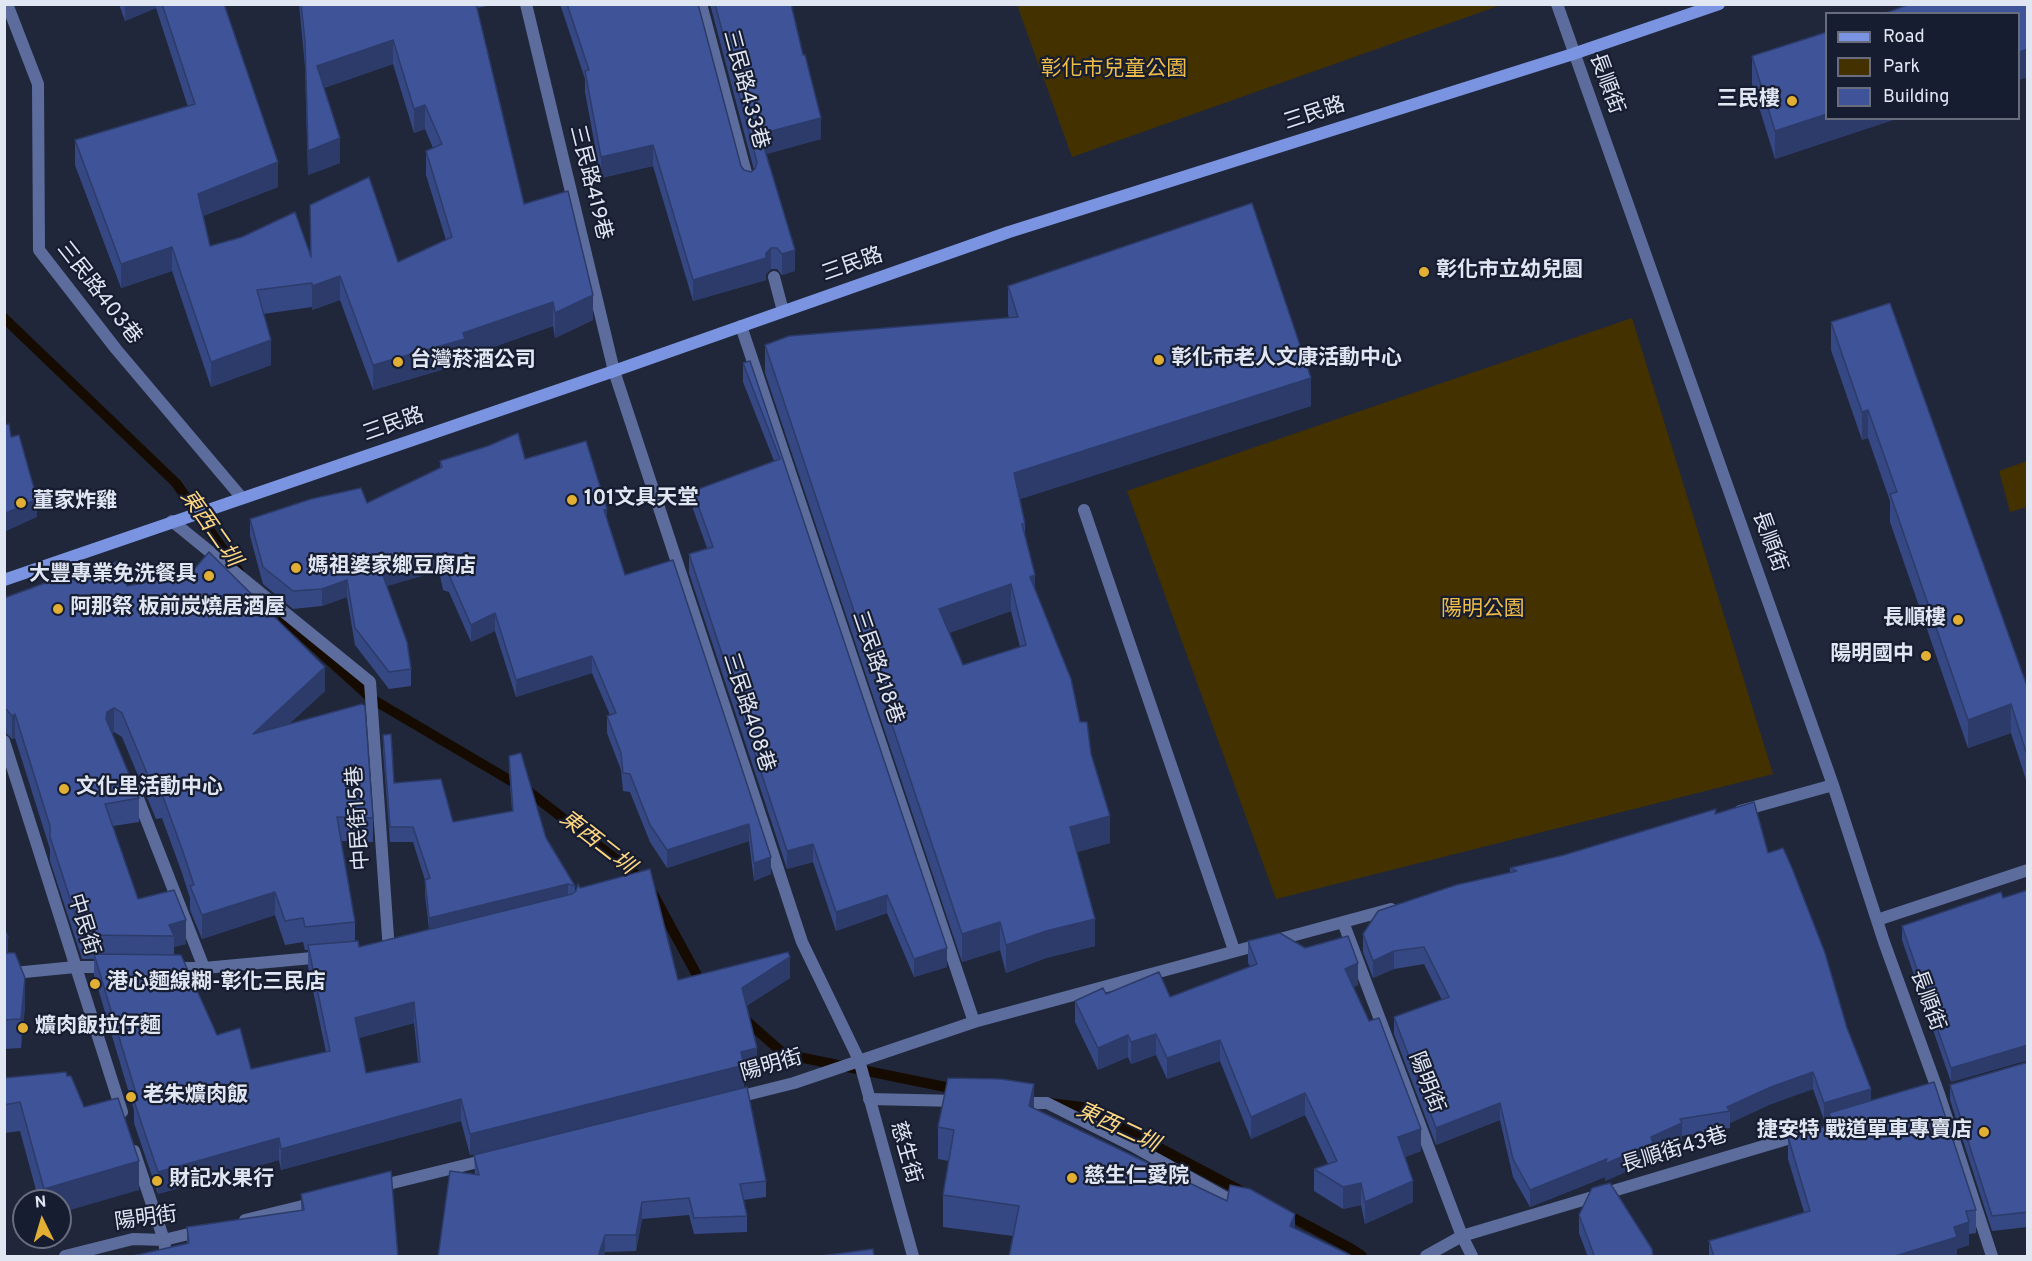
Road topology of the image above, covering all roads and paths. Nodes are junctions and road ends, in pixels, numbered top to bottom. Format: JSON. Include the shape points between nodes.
{"nodes":[{"id":1,"x":7,"y":4,"type":"edge"},
{"id":2,"x":526,"y":4,"type":"edge"},
{"id":3,"x":701,"y":4,"type":"edge"},
{"id":4,"x":1557,"y":4,"type":"edge"},
{"id":5,"x":1719,"y":4,"type":"edge"},
{"id":6,"x":1573,"y":54,"type":"junction"},
{"id":7,"x":749,"y":185,"type":"edge"},
{"id":8,"x":774,"y":277,"type":"dead end"},
{"id":9,"x":783,"y":311,"type":"junction"},
{"id":10,"x":741,"y":326,"type":"junction"},
{"id":11,"x":614,"y":371,"type":"junction"},
{"id":12,"x":242,"y":498,"type":"junction"},
{"id":13,"x":1084,"y":510,"type":"dead end"},
{"id":14,"x":172,"y":521,"type":"junction"},
{"id":15,"x":4,"y":580,"type":"edge"},
{"id":16,"x":4,"y":741,"type":"edge"},
{"id":17,"x":130,"y":780,"type":"edge"},
{"id":18,"x":1833,"y":785,"type":"junction"},
{"id":19,"x":1731,"y":813,"type":"edge"},
{"id":20,"x":2028,"y":870,"type":"edge"},
{"id":21,"x":1400,"y":906,"type":"edge"},
{"id":22,"x":1876,"y":920,"type":"junction"},
{"id":23,"x":1343,"y":922,"type":"junction"},
{"id":24,"x":1234,"y":950,"type":"junction"},
{"id":25,"x":389,"y":951,"type":"edge"},
{"id":26,"x":331,"y":957,"type":"edge"},
{"id":27,"x":75,"y":967,"type":"junction"},
{"id":28,"x":122,"y":967,"type":"edge"},
{"id":29,"x":157,"y":968,"type":"edge"},
{"id":30,"x":204,"y":969,"type":"junction"},
{"id":31,"x":4,"y":974,"type":"edge"},
{"id":32,"x":974,"y":1022,"type":"junction"},
{"id":33,"x":859,"y":1060,"type":"junction"},
{"id":34,"x":725,"y":1100,"type":"edge"},
{"id":35,"x":869,"y":1100,"type":"junction"},
{"id":36,"x":976,"y":1102,"type":"edge"},
{"id":37,"x":1011,"y":1102,"type":"edge"},
{"id":38,"x":1814,"y":1131,"type":"edge"},
{"id":39,"x":507,"y":1155,"type":"edge"},
{"id":40,"x":359,"y":1192,"type":"edge"},
{"id":41,"x":324,"y":1200,"type":"edge"},
{"id":42,"x":1249,"y":1210,"type":"edge"},
{"id":43,"x":233,"y":1223,"type":"edge"},
{"id":44,"x":210,"y":1229,"type":"edge"},
{"id":45,"x":1462,"y":1236,"type":"junction"},
{"id":46,"x":164,"y":1240,"type":"junction"},
{"id":47,"x":65,"y":1257,"type":"edge"},
{"id":48,"x":166,"y":1257,"type":"edge"},
{"id":49,"x":913,"y":1257,"type":"edge"},
{"id":50,"x":1426,"y":1257,"type":"edge"},
{"id":51,"x":1472,"y":1257,"type":"edge"},
{"id":52,"x":1992,"y":1257,"type":"edge"}],
"edges":[{"from":1,"to":12,"type":"street","name":"三民路403巷","via":[[38,84],[39,250],[116,349]]},
{"from":2,"to":11,"type":"street","name":"三民路419巷"},
{"from":3,"to":7,"type":"street","name":"三民路433巷"},
{"from":4,"to":6,"type":"street","name":"長順街"},
{"from":5,"to":6,"type":"street","name":"三民路"},
{"from":6,"to":9,"type":"street","name":"三民路","via":[[1009,232]]},
{"from":6,"to":18,"type":"street","name":"長順街"},
{"from":8,"to":9,"type":"street"},
{"from":9,"to":10,"type":"street","name":"三民路"},
{"from":10,"to":11,"type":"street","name":"三民路"},
{"from":10,"to":32,"type":"street","name":"三民路418巷"},
{"from":11,"to":12,"type":"street","name":"三民路"},
{"from":11,"to":33,"type":"street","name":"三民路408巷","via":[[802,942]]},
{"from":12,"to":14,"type":"street","name":"三民路"},
{"from":13,"to":24,"type":"street"},
{"from":14,"to":15,"type":"street","name":"三民路"},
{"from":14,"to":25,"type":"street","name":"中民街15巷","via":[[370,682]]},
{"from":16,"to":27,"type":"street","name":"中民街"},
{"from":17,"to":30,"type":"street"},
{"from":18,"to":19,"type":"street"},
{"from":18,"to":22,"type":"street","name":"長順街"},
{"from":20,"to":22,"type":"street"},
{"from":21,"to":23,"type":"street","name":"陽明街"},
{"from":22,"to":52,"type":"street","name":"長順街"},
{"from":23,"to":24,"type":"street","name":"陽明街"},
{"from":23,"to":45,"type":"street","name":"陽明街"},
{"from":24,"to":32,"type":"street","name":"陽明街"},
{"from":26,"to":30,"type":"street"},
{"from":27,"to":28,"type":"street"},
{"from":27,"to":31,"type":"street"},
{"from":27,"to":46,"type":"street","name":"中民街"},
{"from":29,"to":30,"type":"street"},
{"from":32,"to":33,"type":"street","name":"陽明街"},
{"from":33,"to":34,"type":"street","name":"陽明街","via":[[794,1083]]},
{"from":33,"to":35,"type":"street","name":"慈生街"},
{"from":35,"to":36,"type":"street"},
{"from":35,"to":49,"type":"street","name":"慈生街"},
{"from":37,"to":42,"type":"street","via":[[1047,1103]]},
{"from":38,"to":45,"type":"street","name":"長順街43巷"},
{"from":39,"to":40,"type":"street"},
{"from":41,"to":43,"type":"street"},
{"from":44,"to":46,"type":"street","name":"陽明街"},
{"from":45,"to":50,"type":"street","name":"長順街43巷"},
{"from":45,"to":51,"type":"street","name":"陽明街"},
{"from":46,"to":47,"type":"street","name":"陽明街","via":[[133,1239]]},
{"from":46,"to":48,"type":"street","name":"中民街"}]}
